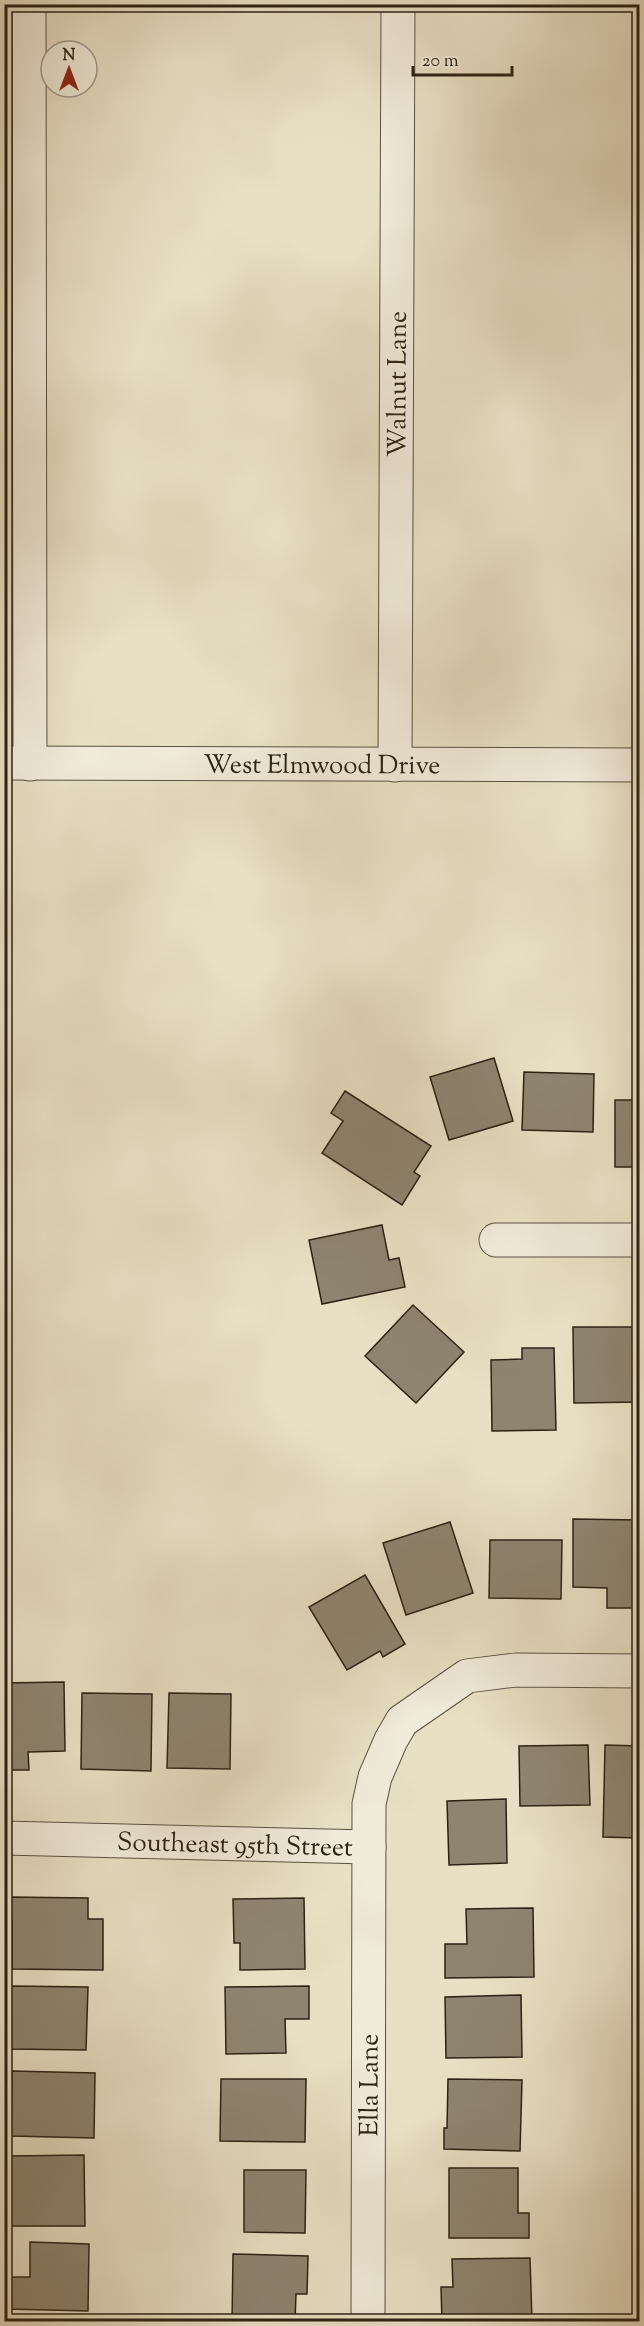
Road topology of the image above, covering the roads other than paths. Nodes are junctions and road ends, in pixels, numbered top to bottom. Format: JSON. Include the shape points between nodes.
{"nodes":[{"id":1,"x":29,"y":4,"type":"edge"},
{"id":2,"x":398,"y":4,"type":"edge"},
{"id":3,"x":17,"y":763,"type":"edge"},
{"id":4,"x":395,"y":765,"type":"junction"},
{"id":5,"x":639,"y":765,"type":"edge"},
{"id":6,"x":496,"y":1240,"type":"dead end"},
{"id":7,"x":639,"y":1240,"type":"edge"},
{"id":8,"x":639,"y":1671,"type":"edge"},
{"id":9,"x":4,"y":1838,"type":"edge"},
{"id":10,"x":369,"y":1847,"type":"junction"},
{"id":11,"x":368,"y":2322,"type":"edge"}],
"edges":[{"from":1,"to":3,"type":"street"},
{"from":2,"to":4,"type":"street","name":"Walnut Lane"},
{"from":3,"to":4,"type":"street","name":"West Elmwood Drive"},
{"from":4,"to":5,"type":"street","name":"West Elmwood Drive"},
{"from":6,"to":7,"type":"street"},
{"from":8,"to":10,"type":"street","name":"Southeast 95th Street","via":[[516,1670],[467,1676],[437,1695],[402,1721],[391,1740],[375,1777],[369,1804]]},
{"from":9,"to":10,"type":"street","name":"Southeast 95th Street"},
{"from":10,"to":11,"type":"street","name":"Ella Lane"}]}
